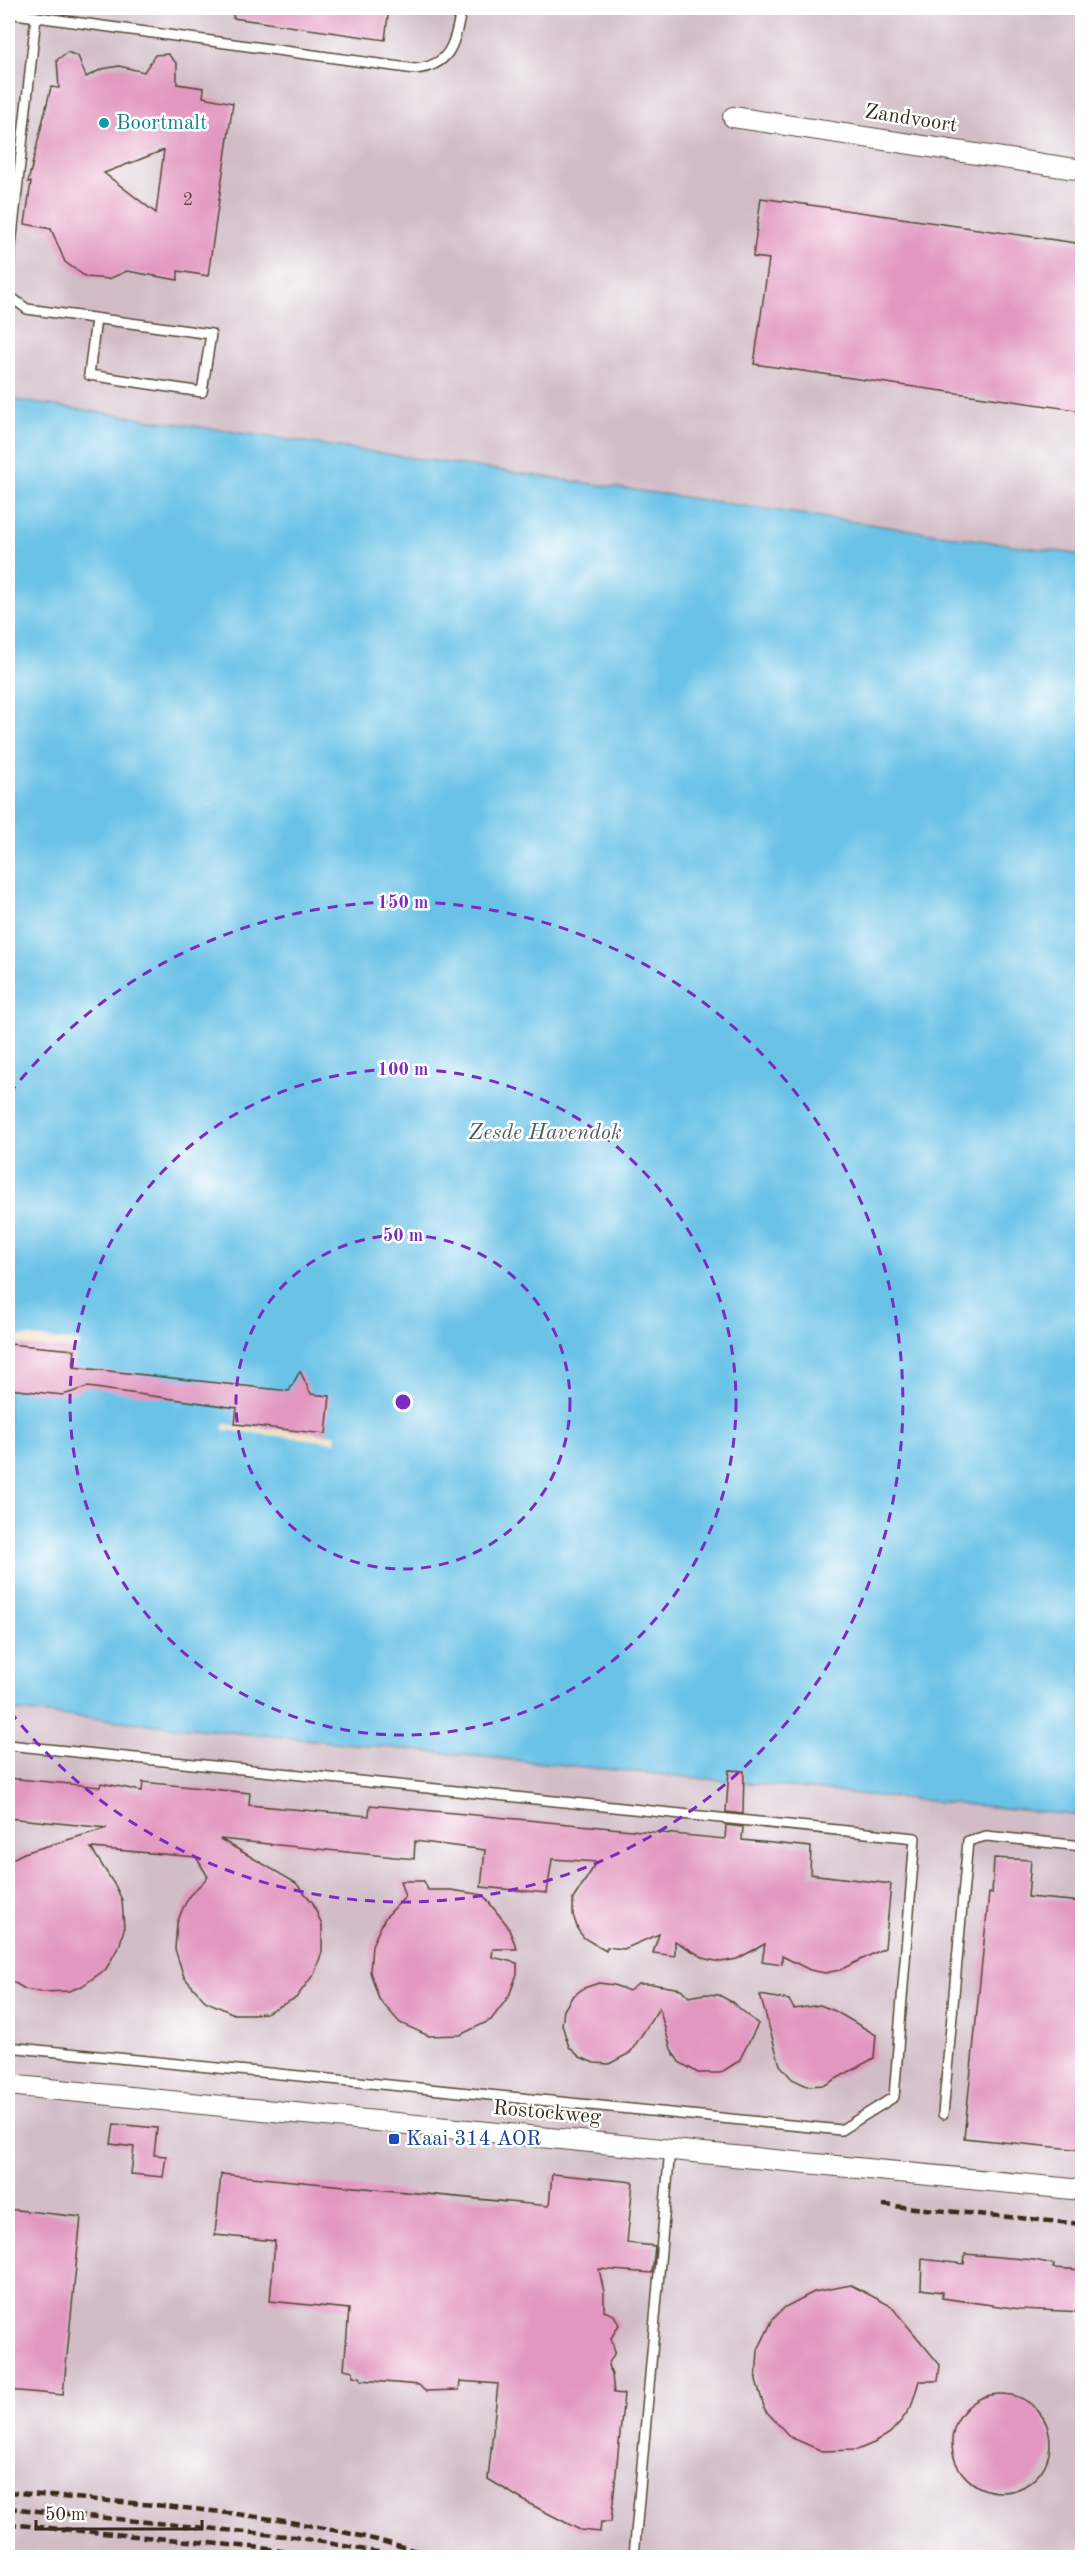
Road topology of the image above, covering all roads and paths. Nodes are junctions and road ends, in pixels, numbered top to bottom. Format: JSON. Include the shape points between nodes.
{"nodes":[{"id":1,"x":462,"y":8,"type":"edge"},
{"id":2,"x":8,"y":13,"type":"edge"},
{"id":3,"x":36,"y":17,"type":"junction"},
{"id":4,"x":733,"y":117,"type":"dead end"},
{"id":5,"x":1083,"y":170,"type":"edge"},
{"id":6,"x":8,"y":273,"type":"edge"},
{"id":7,"x":8,"y":295,"type":"edge"},
{"id":8,"x":96,"y":319,"type":"junction"},
{"id":9,"x":8,"y":1745,"type":"edge"},
{"id":10,"x":1083,"y":1846,"type":"edge"},
{"id":11,"x":8,"y":2047,"type":"edge"},
{"id":12,"x":8,"y":2085,"type":"edge"},
{"id":13,"x":942,"y":2114,"type":"dead end"},
{"id":14,"x":670,"y":2149,"type":"junction"},
{"id":15,"x":1083,"y":2190,"type":"edge"},
{"id":16,"x":649,"y":2558,"type":"edge"}],
"edges":[{"from":1,"to":3,"type":"lane","via":[[445,59],[415,69]]},
{"from":2,"to":3,"type":"lane"},
{"from":3,"to":6,"type":"lane"},
{"from":4,"to":5,"type":"street","name":"Zandvoort"},
{"from":7,"to":8,"type":"lane","via":[[27,309]]},
{"from":8,"to":8,"type":"lane","via":[[89,375],[202,392],[211,334]]},
{"from":9,"to":11,"type":"lane","via":[[915,1838],[894,2097],[841,2130]]},
{"from":10,"to":13,"type":"lane","via":[[986,1836],[968,1841]]},
{"from":12,"to":14,"type":"street","name":"Rostockweg"},
{"from":14,"to":15,"type":"street","name":"Rostockweg"},
{"from":14,"to":16,"type":"lane","via":[[634,2556]]}]}
